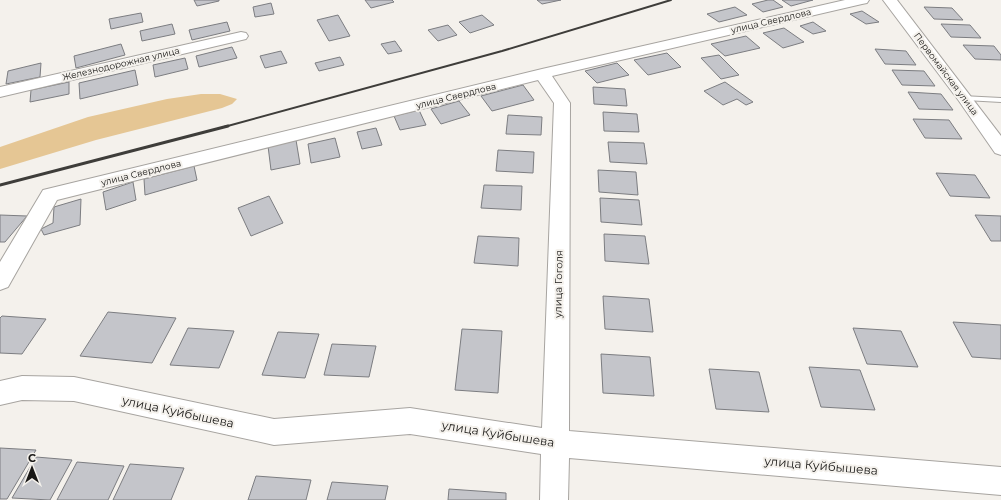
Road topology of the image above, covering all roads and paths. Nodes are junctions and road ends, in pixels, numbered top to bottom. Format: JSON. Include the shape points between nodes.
{"nodes":[{"id":1,"x":862,"y":0,"type":"edge"},
{"id":2,"x":890,"y":0,"type":"edge"},
{"id":3,"x":241,"y":36,"type":"dead end"},
{"id":4,"x":542,"y":74,"type":"junction"},
{"id":5,"x":0,"y":92,"type":"edge"},
{"id":6,"x":965,"y":98,"type":"junction"},
{"id":7,"x":1001,"y":100,"type":"edge"},
{"id":8,"x":1001,"y":149,"type":"edge"},
{"id":9,"x":0,"y":281,"type":"edge"},
{"id":10,"x":0,"y":393,"type":"edge"},
{"id":11,"x":556,"y":443,"type":"junction"},
{"id":12,"x":1001,"y":481,"type":"edge"},
{"id":13,"x":554,"y":500,"type":"edge"}],
"edges":[{"from":1,"to":4,"type":"street","name":"улица Свердлова"},
{"from":2,"to":6,"type":"street","name":"Первомайская улица"},
{"from":3,"to":5,"type":"street","name":"Железнодорожная улица"},
{"from":4,"to":9,"type":"street","name":"улица Свердлова","via":[[50,195]]},
{"from":4,"to":11,"type":"street","name":"улица Гоголя","via":[[562,103]]},
{"from":6,"to":7,"type":"lane"},
{"from":6,"to":8,"type":"street","name":"Первомайская улица"},
{"from":10,"to":11,"type":"street","name":"улица Куйбышева","via":[[22,388],[74,389],[274,432],[410,421]]},
{"from":11,"to":12,"type":"street","name":"улица Куйбышева"},
{"from":11,"to":13,"type":"street","name":"улица Гоголя"}]}
